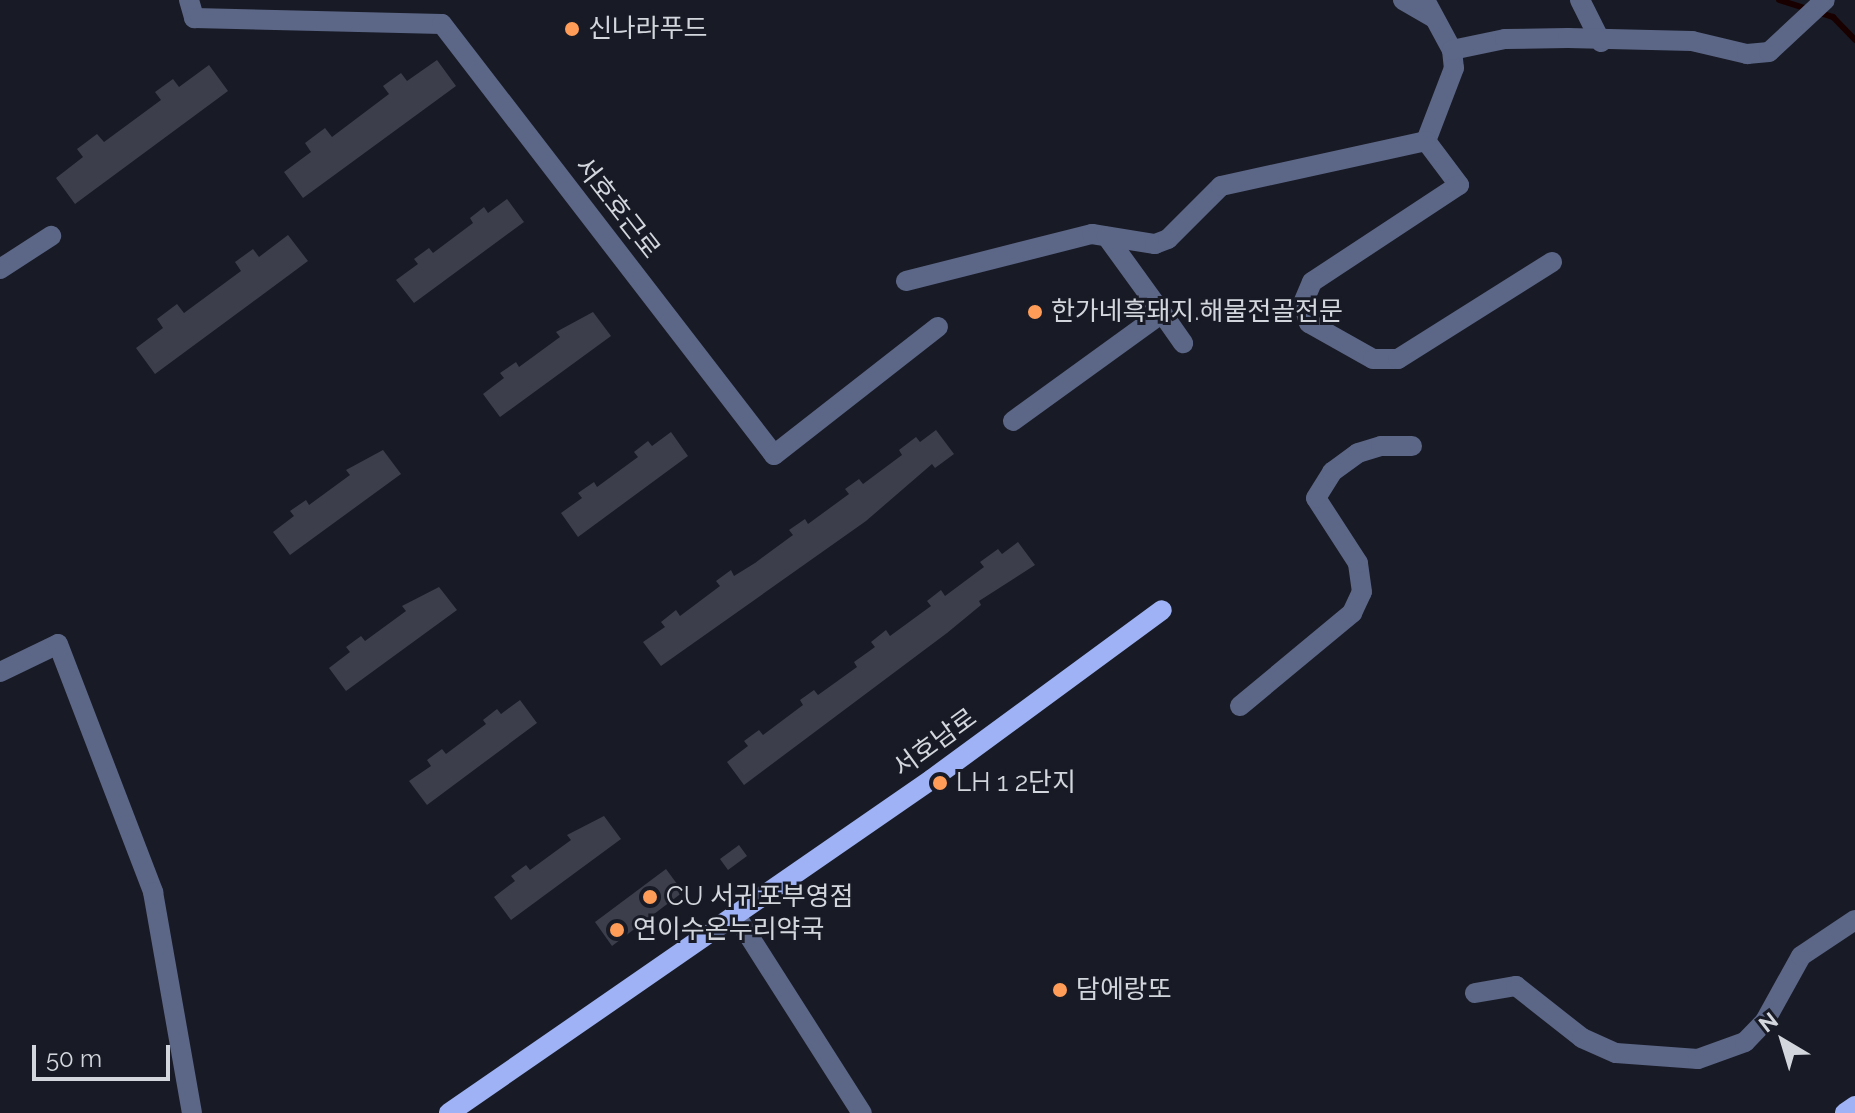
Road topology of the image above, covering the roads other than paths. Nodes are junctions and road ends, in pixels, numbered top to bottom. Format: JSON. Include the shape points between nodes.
{"nodes":[{"id":1,"x":1403,"y":0,"type":"edge"},
{"id":2,"x":1425,"y":0,"type":"edge"},
{"id":3,"x":1580,"y":0,"type":"edge"},
{"id":4,"x":1819,"y":4,"type":"edge"},
{"id":5,"x":192,"y":9,"type":"edge"},
{"id":6,"x":1438,"y":20,"type":"junction"},
{"id":7,"x":1601,"y":42,"type":"junction"},
{"id":8,"x":1452,"y":50,"type":"junction"},
{"id":9,"x":1426,"y":141,"type":"junction"},
{"id":10,"x":51,"y":236,"type":"dead end"},
{"id":11,"x":1107,"y":237,"type":"junction"},
{"id":12,"x":1552,"y":262,"type":"dead end"},
{"id":13,"x":0,"y":269,"type":"edge"},
{"id":14,"x":906,"y":281,"type":"dead end"},
{"id":15,"x":1162,"y":313,"type":"junction"},
{"id":16,"x":938,"y":327,"type":"dead end"},
{"id":17,"x":1183,"y":343,"type":"dead end"},
{"id":18,"x":1013,"y":421,"type":"dead end"},
{"id":19,"x":1412,"y":446,"type":"dead end"},
{"id":20,"x":1162,"y":610,"type":"dead end"},
{"id":21,"x":0,"y":672,"type":"edge"},
{"id":22,"x":1240,"y":706,"type":"dead end"},
{"id":23,"x":735,"y":914,"type":"junction"},
{"id":24,"x":1855,"y":920,"type":"edge"},
{"id":25,"x":1475,"y":993,"type":"dead end"},
{"id":26,"x":1855,"y":1107,"type":"edge"},
{"id":27,"x":192,"y":1113,"type":"edge"},
{"id":28,"x":449,"y":1113,"type":"edge"},
{"id":29,"x":862,"y":1113,"type":"edge"},
{"id":30,"x":1848,"y":1113,"type":"edge"}],
"edges":[{"from":1,"to":6,"type":"street"},
{"from":2,"to":6,"type":"street"},
{"from":3,"to":7,"type":"street"},
{"from":4,"to":7,"type":"street","via":[[1769,52],[1747,54],[1692,41]]},
{"from":5,"to":16,"type":"street","name":"서호호근로","via":[[442,24],[774,455]]},
{"from":6,"to":8,"type":"street"},
{"from":7,"to":8,"type":"street","via":[[1505,39]]},
{"from":8,"to":9,"type":"street","via":[[1450,88]]},
{"from":9,"to":11,"type":"street","via":[[1230,183],[1205,199],[1168,239],[1155,244]]},
{"from":9,"to":12,"type":"street","via":[[1459,185],[1312,282],[1304,313],[1318,332],[1373,359],[1398,359]]},
{"from":10,"to":13,"type":"street"},
{"from":11,"to":14,"type":"street","via":[[1075,236]]},
{"from":11,"to":15,"type":"street"},
{"from":15,"to":17,"type":"street"},
{"from":15,"to":18,"type":"street"},
{"from":19,"to":22,"type":"street","via":[[1358,453],[1332,472],[1316,498],[1358,563],[1362,592],[1352,613]]},
{"from":20,"to":23,"type":"main road","name":"서호남로"},
{"from":21,"to":27,"type":"street","via":[[58,644],[153,892]]},
{"from":23,"to":28,"type":"main road","name":"서호남로"},
{"from":23,"to":29,"type":"street"},
{"from":24,"to":25,"type":"street","via":[[1801,956],[1765,1021],[1745,1042],[1698,1059],[1616,1053],[1582,1038],[1516,986]]},
{"from":26,"to":30,"type":"main road"}]}
